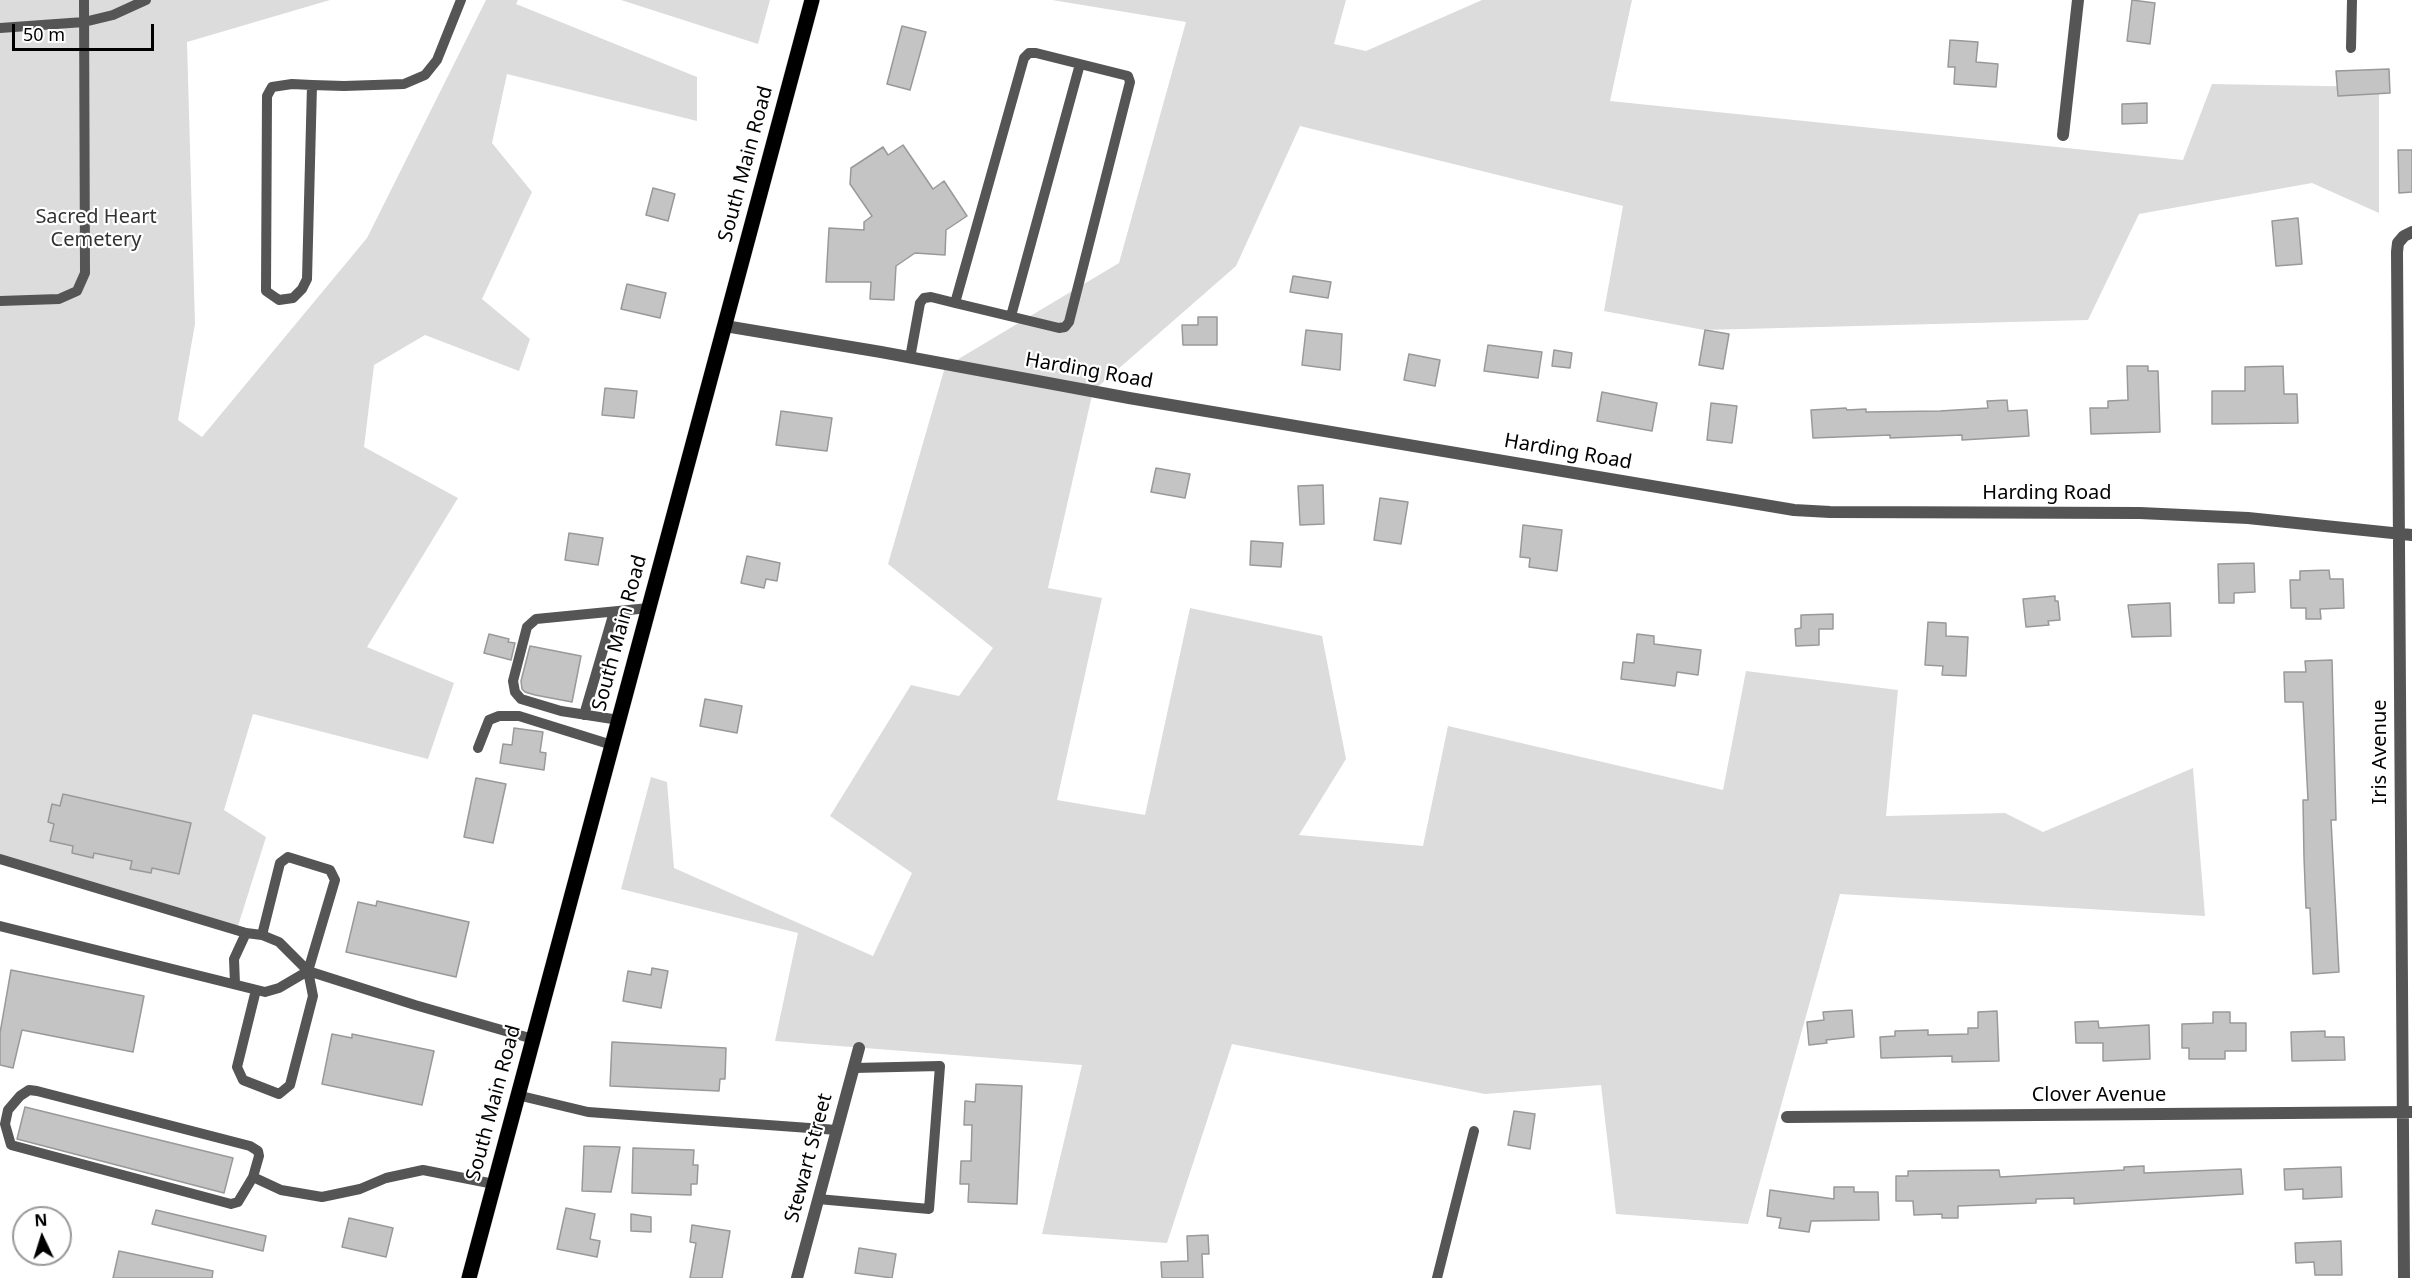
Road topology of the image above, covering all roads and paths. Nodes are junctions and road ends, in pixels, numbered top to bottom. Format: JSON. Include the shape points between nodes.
{"nodes":[{"id":1,"x":84,"y":0,"type":"edge"},
{"id":2,"x":146,"y":0,"type":"edge"},
{"id":3,"x":461,"y":0,"type":"edge"},
{"id":4,"x":812,"y":0,"type":"edge"},
{"id":5,"x":2078,"y":0,"type":"edge"},
{"id":6,"x":2352,"y":0,"type":"edge"},
{"id":7,"x":84,"y":22,"type":"junction"},
{"id":8,"x":0,"y":28,"type":"edge"},
{"id":9,"x":2351,"y":48,"type":"dead end"},
{"id":10,"x":1080,"y":64,"type":"junction"},
{"id":11,"x":312,"y":85,"type":"junction"},
{"id":12,"x":2063,"y":135,"type":"dead end"},
{"id":13,"x":2412,"y":232,"type":"edge"},
{"id":14,"x":0,"y":301,"type":"edge"},
{"id":15,"x":955,"y":303,"type":"junction"},
{"id":16,"x":1011,"y":316,"type":"junction"},
{"id":17,"x":725,"y":327,"type":"junction"},
{"id":18,"x":910,"y":358,"type":"junction"},
{"id":19,"x":2398,"y":534,"type":"junction"},
{"id":20,"x":2412,"y":535,"type":"edge"},
{"id":21,"x":649,"y":608,"type":"junction"},
{"id":22,"x":614,"y":612,"type":"junction"},
{"id":23,"x":584,"y":715,"type":"junction"},
{"id":24,"x":618,"y":720,"type":"junction"},
{"id":25,"x":612,"y":746,"type":"junction"},
{"id":26,"x":478,"y":748,"type":"dead end"},
{"id":27,"x":0,"y":859,"type":"edge"},
{"id":28,"x":0,"y":926,"type":"edge"},
{"id":29,"x":246,"y":933,"type":"junction"},
{"id":30,"x":262,"y":934,"type":"junction"},
{"id":31,"x":308,"y":971,"type":"junction"},
{"id":32,"x":235,"y":984,"type":"junction"},
{"id":33,"x":256,"y":990,"type":"junction"},
{"id":34,"x":533,"y":1038,"type":"junction"},
{"id":35,"x":859,"y":1048,"type":"dead end"},
{"id":36,"x":854,"y":1068,"type":"junction"},
{"id":37,"x":517,"y":1095,"type":"junction"},
{"id":38,"x":2407,"y":1112,"type":"edge"},
{"id":39,"x":1787,"y":1117,"type":"dead end"},
{"id":40,"x":837,"y":1130,"type":"junction"},
{"id":41,"x":1474,"y":1131,"type":"dead end"},
{"id":42,"x":253,"y":1177,"type":"junction"},
{"id":43,"x":494,"y":1184,"type":"junction"},
{"id":44,"x":818,"y":1199,"type":"junction"},
{"id":45,"x":469,"y":1278,"type":"edge"},
{"id":46,"x":797,"y":1278,"type":"edge"},
{"id":47,"x":1437,"y":1278,"type":"edge"},
{"id":48,"x":2404,"y":1278,"type":"edge"}],
"edges":[{"from":1,"to":7,"type":"lane"},
{"from":2,"to":7,"type":"lane","via":[[113,15]]},
{"from":3,"to":11,"type":"lane","via":[[437,60],[424,75],[404,84]]},
{"from":4,"to":17,"type":"main road","name":"South Main Road"},
{"from":5,"to":12,"type":"street"},
{"from":6,"to":9,"type":"lane"},
{"from":7,"to":8,"type":"lane"},
{"from":7,"to":14,"type":"lane","via":[[85,273],[77,291],[59,299]]},
{"from":10,"to":15,"type":"lane","via":[[1036,53],[1024,58]]},
{"from":10,"to":16,"type":"lane"},
{"from":10,"to":16,"type":"lane","via":[[1128,76],[1130,82],[1070,322],[1059,328]]},
{"from":11,"to":11,"type":"lane","via":[[272,87],[267,96],[266,291],[279,300],[293,298],[307,279]]},
{"from":13,"to":19,"type":"street","name":"Iris Avenue","via":[[2398,243],[2397,252]]},
{"from":15,"to":16,"type":"lane"},
{"from":15,"to":18,"type":"lane","via":[[924,298]]},
{"from":17,"to":18,"type":"street","name":"Harding Road"},
{"from":17,"to":21,"type":"main road","name":"South Main Road"},
{"from":18,"to":19,"type":"street","name":"Harding Road","via":[[1794,510],[2140,513],[2248,518]]},
{"from":19,"to":20,"type":"street","name":"Harding Road"},
{"from":19,"to":38,"type":"street","name":"Iris Avenue"},
{"from":21,"to":22,"type":"lane"},
{"from":21,"to":24,"type":"main road","name":"South Main Road"},
{"from":22,"to":23,"type":"lane"},
{"from":22,"to":23,"type":"lane","via":[[536,619],[528,627],[513,681],[515,692],[521,699]]},
{"from":23,"to":24,"type":"lane"},
{"from":24,"to":25,"type":"main road","name":"South Main Road"},
{"from":25,"to":26,"type":"lane","via":[[519,716],[500,716],[489,720]]},
{"from":25,"to":34,"type":"main road","name":"South Main Road"},
{"from":27,"to":29,"type":"lane"},
{"from":28,"to":32,"type":"lane"},
{"from":29,"to":30,"type":"lane"},
{"from":29,"to":32,"type":"lane","via":[[234,959]]},
{"from":30,"to":31,"type":"lane","via":[[279,942]]},
{"from":30,"to":31,"type":"lane","via":[[280,863],[288,857],[330,870],[335,880]]},
{"from":31,"to":33,"type":"lane","via":[[279,988]]},
{"from":31,"to":33,"type":"lane","via":[[313,996],[290,1085],[279,1094],[243,1080],[237,1067]]},
{"from":31,"to":34,"type":"lane"},
{"from":32,"to":33,"type":"lane"},
{"from":34,"to":37,"type":"main road","name":"South Main Road"},
{"from":35,"to":36,"type":"street","name":"Stewart Street"},
{"from":36,"to":40,"type":"street","name":"Stewart Street"},
{"from":36,"to":44,"type":"lane","via":[[940,1066],[929,1209]]},
{"from":37,"to":40,"type":"lane","via":[[588,1112]]},
{"from":37,"to":43,"type":"main road","name":"South Main Road"},
{"from":38,"to":39,"type":"street","name":"Clover Avenue"},
{"from":38,"to":48,"type":"street","name":"Iris Avenue"},
{"from":40,"to":44,"type":"street","name":"Stewart Street"},
{"from":41,"to":47,"type":"lane"},
{"from":42,"to":42,"type":"lane","via":[[259,1156],[250,1146],[37,1091],[29,1090],[8,1110],[5,1124],[11,1145],[231,1204],[238,1202]]},
{"from":42,"to":43,"type":"lane","via":[[281,1190],[321,1197],[423,1170]]},
{"from":43,"to":45,"type":"main road","name":"South Main Road"},
{"from":44,"to":46,"type":"street","name":"Stewart Street"}]}
